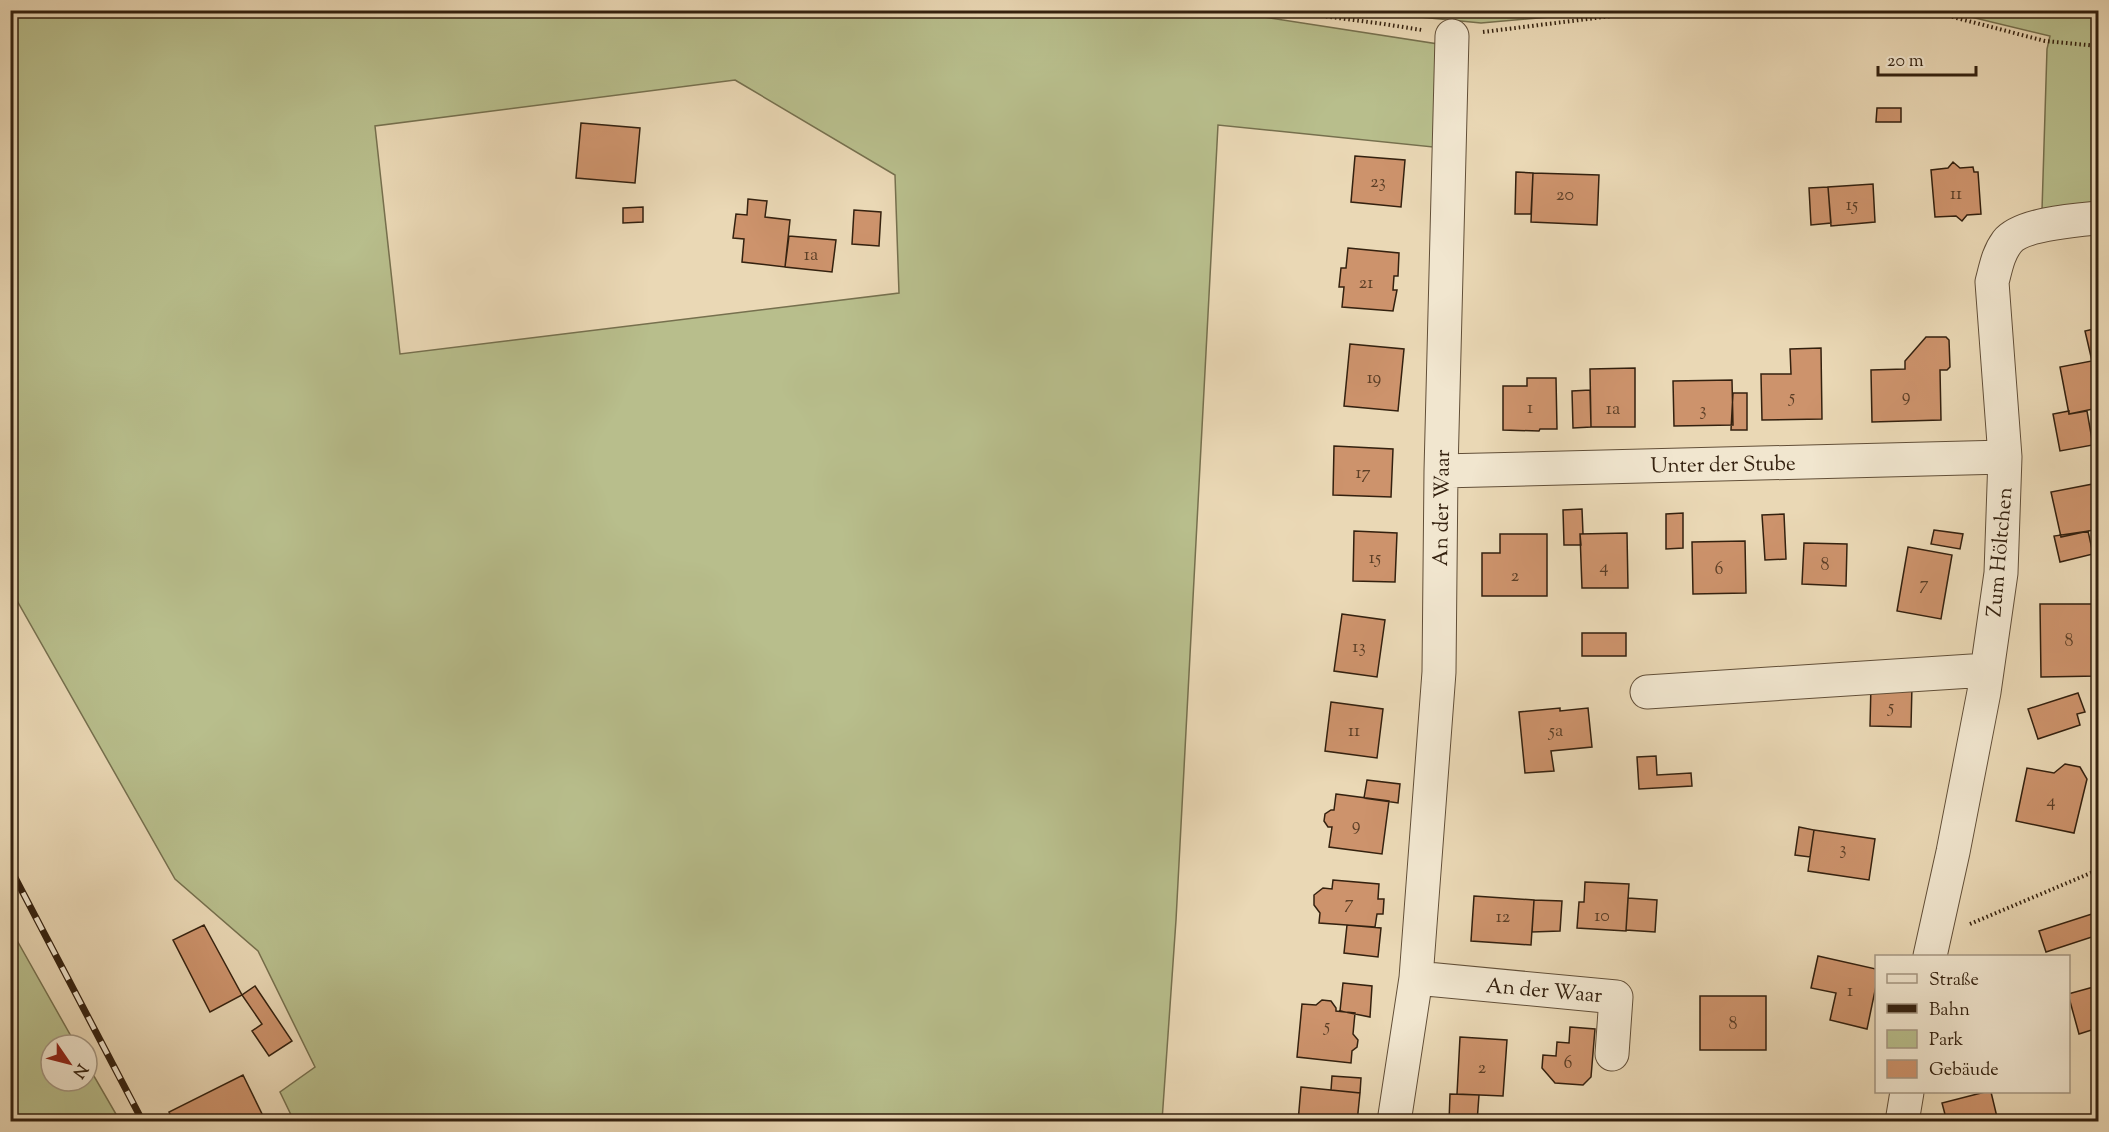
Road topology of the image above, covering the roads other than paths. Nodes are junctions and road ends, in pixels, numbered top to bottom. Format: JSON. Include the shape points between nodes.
{"nodes":[{"id":1,"x":1452,"y":36,"type":"road end"},
{"id":2,"x":2098,"y":218,"type":"edge"},
{"id":3,"x":2005,"y":457,"type":"junction"},
{"id":4,"x":1441,"y":471,"type":"junction"},
{"id":5,"x":1987,"y":670,"type":"junction"},
{"id":6,"x":1647,"y":692,"type":"dead end"},
{"id":7,"x":1932,"y":948,"type":"edge"},
{"id":8,"x":1416,"y":978,"type":"junction"},
{"id":9,"x":1612,"y":1054,"type":"dead end"},
{"id":10,"x":1907,"y":1093,"type":"edge"},
{"id":11,"x":1394,"y":1122,"type":"edge"},
{"id":12,"x":1902,"y":1122,"type":"edge"}],
"edges":[{"from":1,"to":4,"type":"street","name":"An der Waar"},
{"from":2,"to":3,"type":"street","name":"Zum Höltchen","via":[[2026,230],[2009,239],[1997,259],[1992,282]]},
{"from":3,"to":4,"type":"street","name":"Unter der Stube"},
{"from":3,"to":5,"type":"street","name":"Zum Höltchen","via":[[2001,573]]},
{"from":4,"to":8,"type":"street","name":"An der Waar","via":[[1439,672]]},
{"from":5,"to":6,"type":"street"},
{"from":5,"to":7,"type":"street","name":"Zum Höltchen"},
{"from":8,"to":9,"type":"street","name":"An der Waar","via":[[1616,997]]},
{"from":8,"to":11,"type":"street","name":"An der Waar"},
{"from":10,"to":12,"type":"street"}]}
